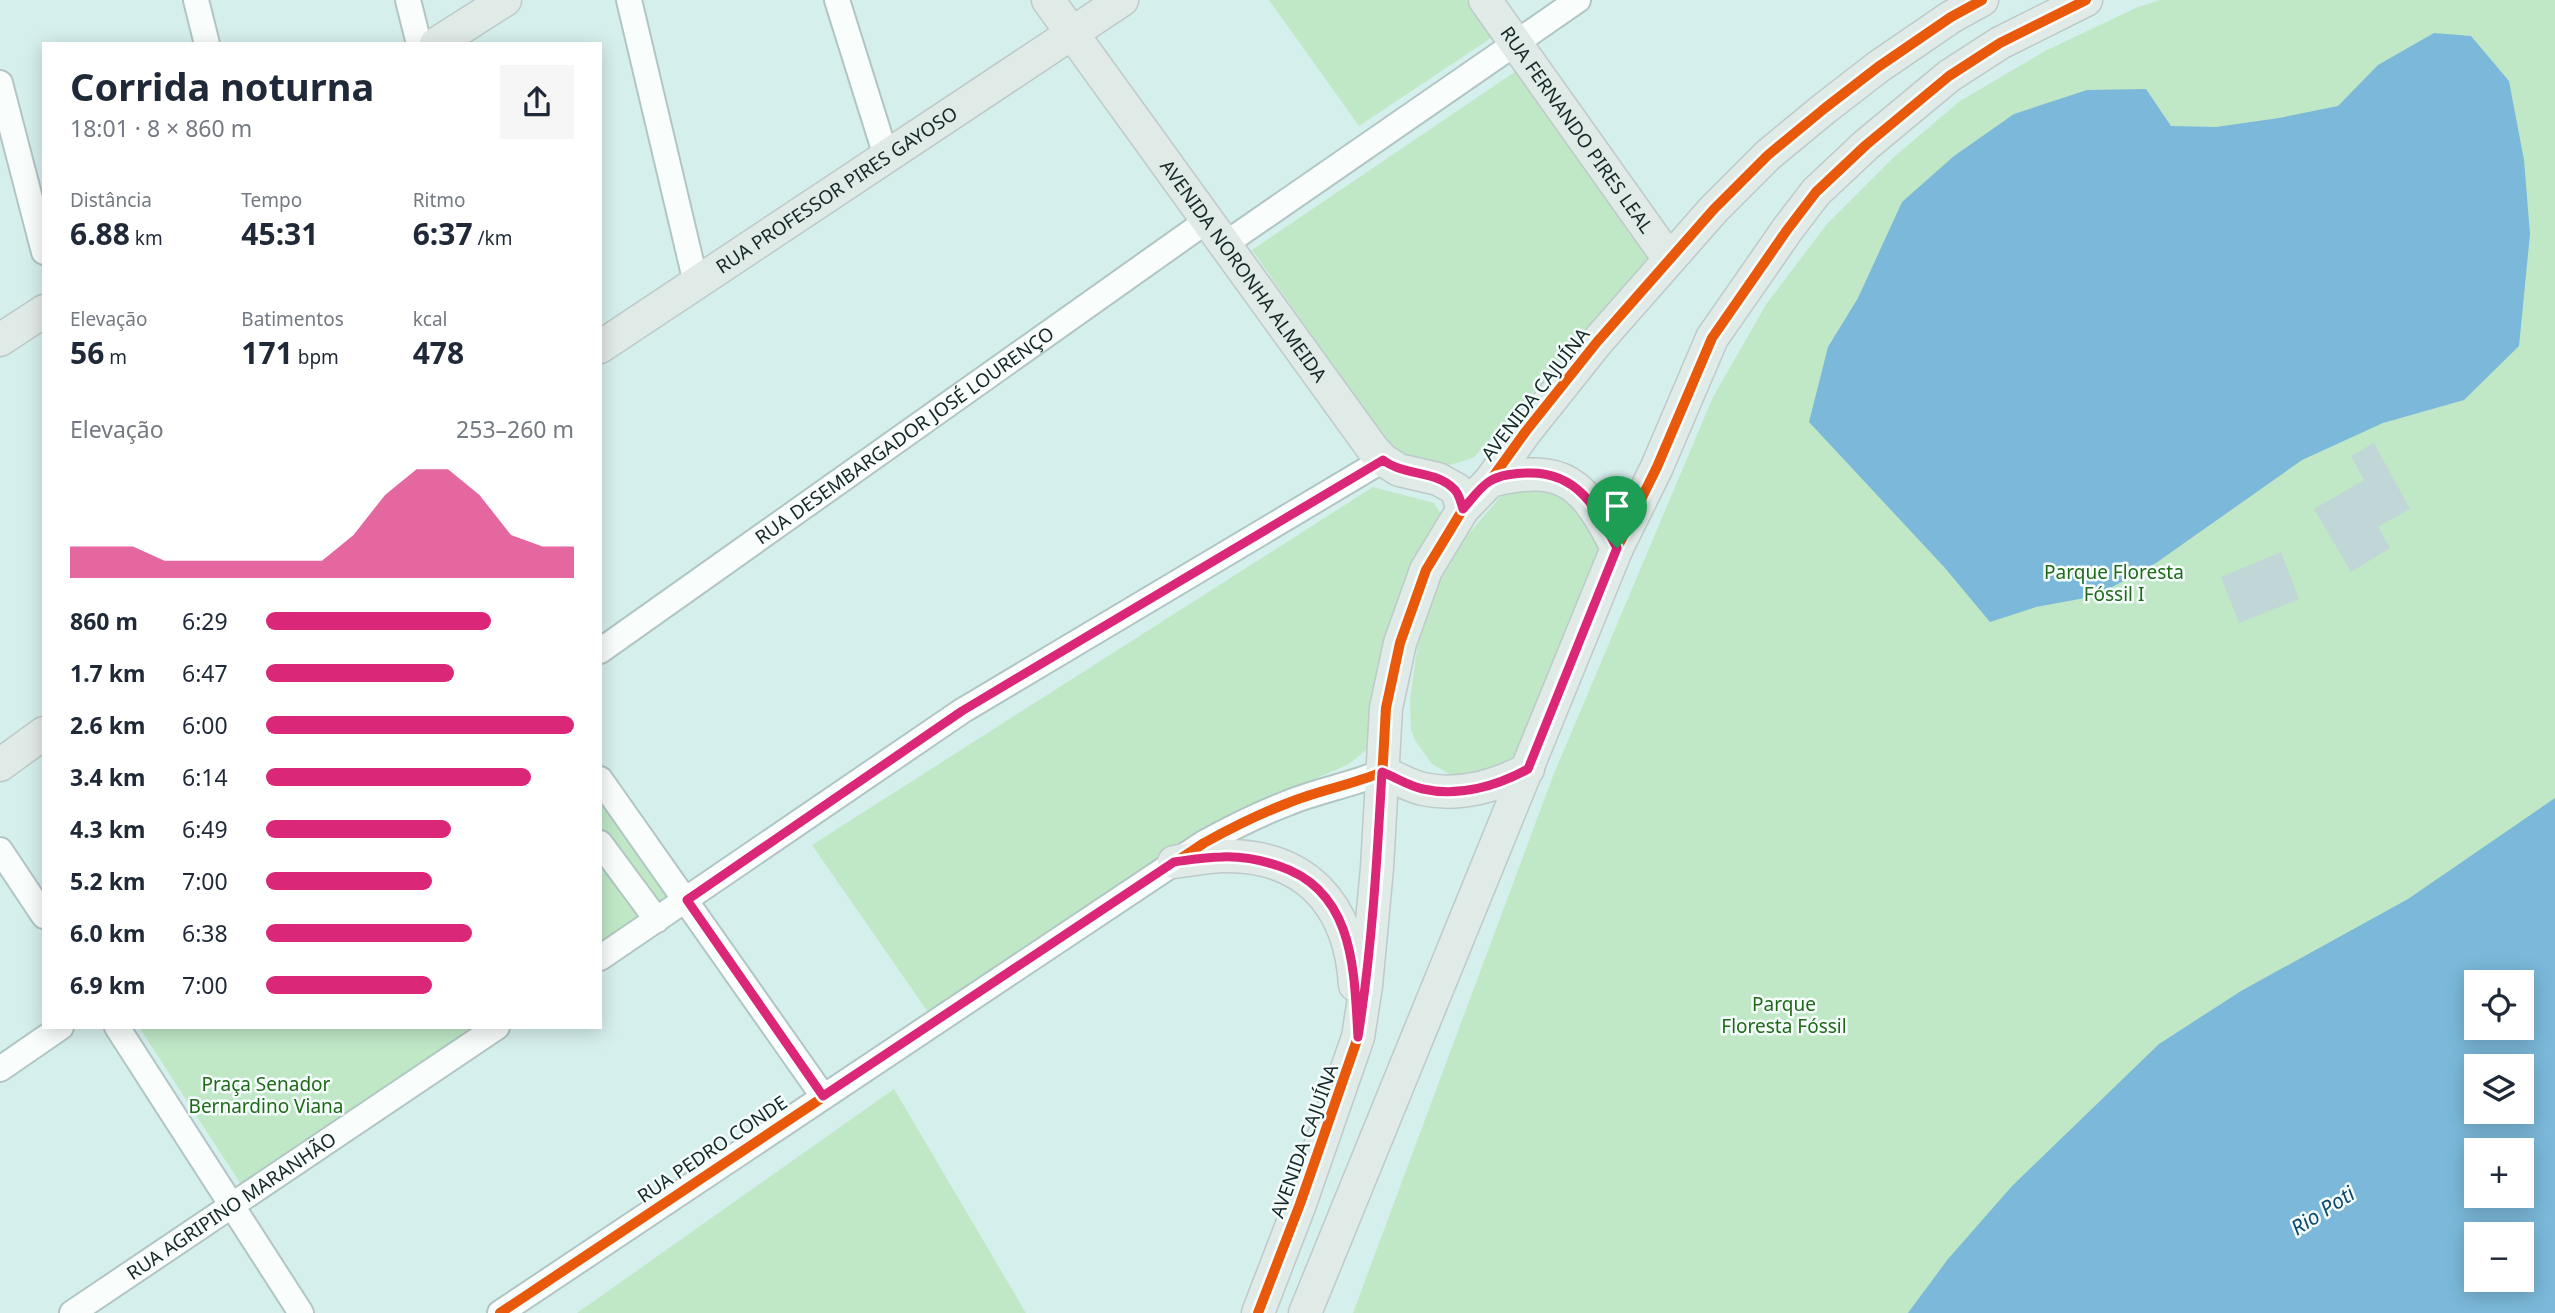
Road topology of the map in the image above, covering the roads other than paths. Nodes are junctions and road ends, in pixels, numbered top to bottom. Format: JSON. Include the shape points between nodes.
{"nodes":[{"id":1,"x":196,"y":0,"type":"edge"},
{"id":2,"x":408,"y":0,"type":"edge"},
{"id":3,"x":505,"y":0,"type":"edge"},
{"id":4,"x":629,"y":0,"type":"edge"},
{"id":5,"x":837,"y":0,"type":"edge"},
{"id":6,"x":1048,"y":0,"type":"edge"},
{"id":7,"x":1122,"y":0,"type":"edge"},
{"id":8,"x":1485,"y":0,"type":"edge"},
{"id":9,"x":1578,"y":0,"type":"edge"},
{"id":10,"x":1982,"y":0,"type":"edge"},
{"id":11,"x":2086,"y":0,"type":"edge"},
{"id":12,"x":1072,"y":33,"type":"junction"},
{"id":13,"x":206,"y":42,"type":"edge"},
{"id":14,"x":418,"y":42,"type":"edge"},
{"id":15,"x":439,"y":42,"type":"edge"},
{"id":16,"x":1514,"y":43,"type":"junction"},
{"id":17,"x":0,"y":83,"type":"edge"},
{"id":18,"x":886,"y":156,"type":"junction"},
{"id":19,"x":1217,"y":232,"type":"junction"},
{"id":20,"x":42,"y":244,"type":"edge"},
{"id":21,"x":1670,"y":259,"type":"junction"},
{"id":22,"x":696,"y":283,"type":"junction"},
{"id":23,"x":42,"y":312,"type":"edge"},
{"id":24,"x":0,"y":340,"type":"edge"},
{"id":25,"x":602,"y":346,"type":"edge"},
{"id":26,"x":1383,"y":460,"type":"junction"},
{"id":27,"x":1490,"y":481,"type":"junction"},
{"id":28,"x":1463,"y":509,"type":"junction"},
{"id":29,"x":1617,"y":548,"type":"junction"},
{"id":30,"x":602,"y":651,"type":"edge"},
{"id":31,"x":42,"y":734,"type":"edge"},
{"id":32,"x":0,"y":765,"type":"edge"},
{"id":33,"x":1528,"y":769,"type":"junction"},
{"id":34,"x":1382,"y":772,"type":"junction"},
{"id":35,"x":602,"y":782,"type":"edge"},
{"id":36,"x":602,"y":846,"type":"edge"},
{"id":37,"x":0,"y":850,"type":"edge"},
{"id":38,"x":1174,"y":862,"type":"junction"},
{"id":39,"x":687,"y":900,"type":"junction"},
{"id":40,"x":42,"y":913,"type":"edge"},
{"id":41,"x":657,"y":920,"type":"junction"},
{"id":42,"x":602,"y":957,"type":"edge"},
{"id":43,"x":58,"y":1029,"type":"edge"},
{"id":44,"x":118,"y":1029,"type":"edge"},
{"id":45,"x":494,"y":1029,"type":"edge"},
{"id":46,"x":1358,"y":1037,"type":"junction"},
{"id":47,"x":0,"y":1069,"type":"edge"},
{"id":48,"x":823,"y":1096,"type":"junction"},
{"id":49,"x":231,"y":1206,"type":"junction"},
{"id":50,"x":72,"y":1313,"type":"edge"},
{"id":51,"x":301,"y":1313,"type":"edge"},
{"id":52,"x":500,"y":1313,"type":"edge"},
{"id":53,"x":1258,"y":1313,"type":"edge"},
{"id":54,"x":1305,"y":1313,"type":"edge"}],
"edges":[{"from":1,"to":13,"type":"street"},
{"from":2,"to":14,"type":"street"},
{"from":3,"to":15,"type":"main road"},
{"from":4,"to":22,"type":"street"},
{"from":5,"to":18,"type":"street"},
{"from":6,"to":12,"type":"main road","name":"AVENIDA NORONHA ALMEIDA"},
{"from":7,"to":12,"type":"main road","name":"RUA PROFESSOR PIRES GAYOSO"},
{"from":8,"to":16,"type":"main road","name":"RUA FERNANDO PIRES LEAL"},
{"from":9,"to":16,"type":"street","name":"RUA DESEMBARGADOR JOSÉ LOURENÇO"},
{"from":10,"to":21,"type":"main road","name":"AVENIDA CAJUÍNA","via":[[1878,67],[1768,155]]},
{"from":11,"to":29,"type":"main road","via":[[2000,43],[1949,76],[1816,192],[1712,338]]},
{"from":12,"to":18,"type":"main road","name":"RUA PROFESSOR PIRES GAYOSO"},
{"from":12,"to":19,"type":"main road","name":"AVENIDA NORONHA ALMEIDA"},
{"from":16,"to":19,"type":"street","name":"RUA DESEMBARGADOR JOSÉ LOURENÇO"},
{"from":16,"to":21,"type":"main road","name":"RUA FERNANDO PIRES LEAL"},
{"from":17,"to":20,"type":"street"},
{"from":18,"to":22,"type":"main road","name":"RUA PROFESSOR PIRES GAYOSO"},
{"from":19,"to":26,"type":"main road","name":"AVENIDA NORONHA ALMEIDA"},
{"from":19,"to":30,"type":"street","name":"RUA DESEMBARGADOR JOSÉ LOURENÇO"},
{"from":21,"to":27,"type":"main road","name":"AVENIDA CAJUÍNA","via":[[1597,342]]},
{"from":22,"to":25,"type":"main road","name":"RUA PROFESSOR PIRES GAYOSO"},
{"from":23,"to":24,"type":"main road"},
{"from":26,"to":28,"type":"main road","via":[[1456,489]]},
{"from":26,"to":39,"type":"street","via":[[962,711]]},
{"from":27,"to":28,"type":"main road","name":"AVENIDA CAJUÍNA"},
{"from":27,"to":29,"type":"main road","via":[[1539,473],[1567,482],[1600,514]]},
{"from":28,"to":34,"type":"main road","name":"AVENIDA CAJUÍNA","via":[[1426,570],[1400,643],[1386,708]]},
{"from":29,"to":33,"type":"main road"},
{"from":31,"to":32,"type":"main road"},
{"from":33,"to":34,"type":"main road","via":[[1495,785],[1461,791],[1423,789]]},
{"from":33,"to":54,"type":"main road"},
{"from":34,"to":38,"type":"street","name":"RUA PEDRO CONDE","via":[[1236,825]]},
{"from":34,"to":46,"type":"main road","name":"AVENIDA CAJUÍNA","via":[[1370,947]]},
{"from":35,"to":39,"type":"street"},
{"from":36,"to":41,"type":"street"},
{"from":37,"to":40,"type":"street"},
{"from":38,"to":46,"type":"main road","via":[[1222,856],[1264,861],[1293,871],[1319,889],[1342,923],[1349,947]]},
{"from":38,"to":48,"type":"street","name":"RUA PEDRO CONDE"},
{"from":39,"to":41,"type":"street"},
{"from":39,"to":48,"type":"street"},
{"from":41,"to":42,"type":"street"},
{"from":43,"to":47,"type":"street"},
{"from":44,"to":49,"type":"street"},
{"from":45,"to":49,"type":"street","name":"RUA AGRIPINO MARANHÃO"},
{"from":46,"to":53,"type":"main road","name":"AVENIDA CAJUÍNA"},
{"from":48,"to":52,"type":"street","name":"RUA PEDRO CONDE"},
{"from":49,"to":50,"type":"street","name":"RUA AGRIPINO MARANHÃO"},
{"from":49,"to":51,"type":"street"}]}
